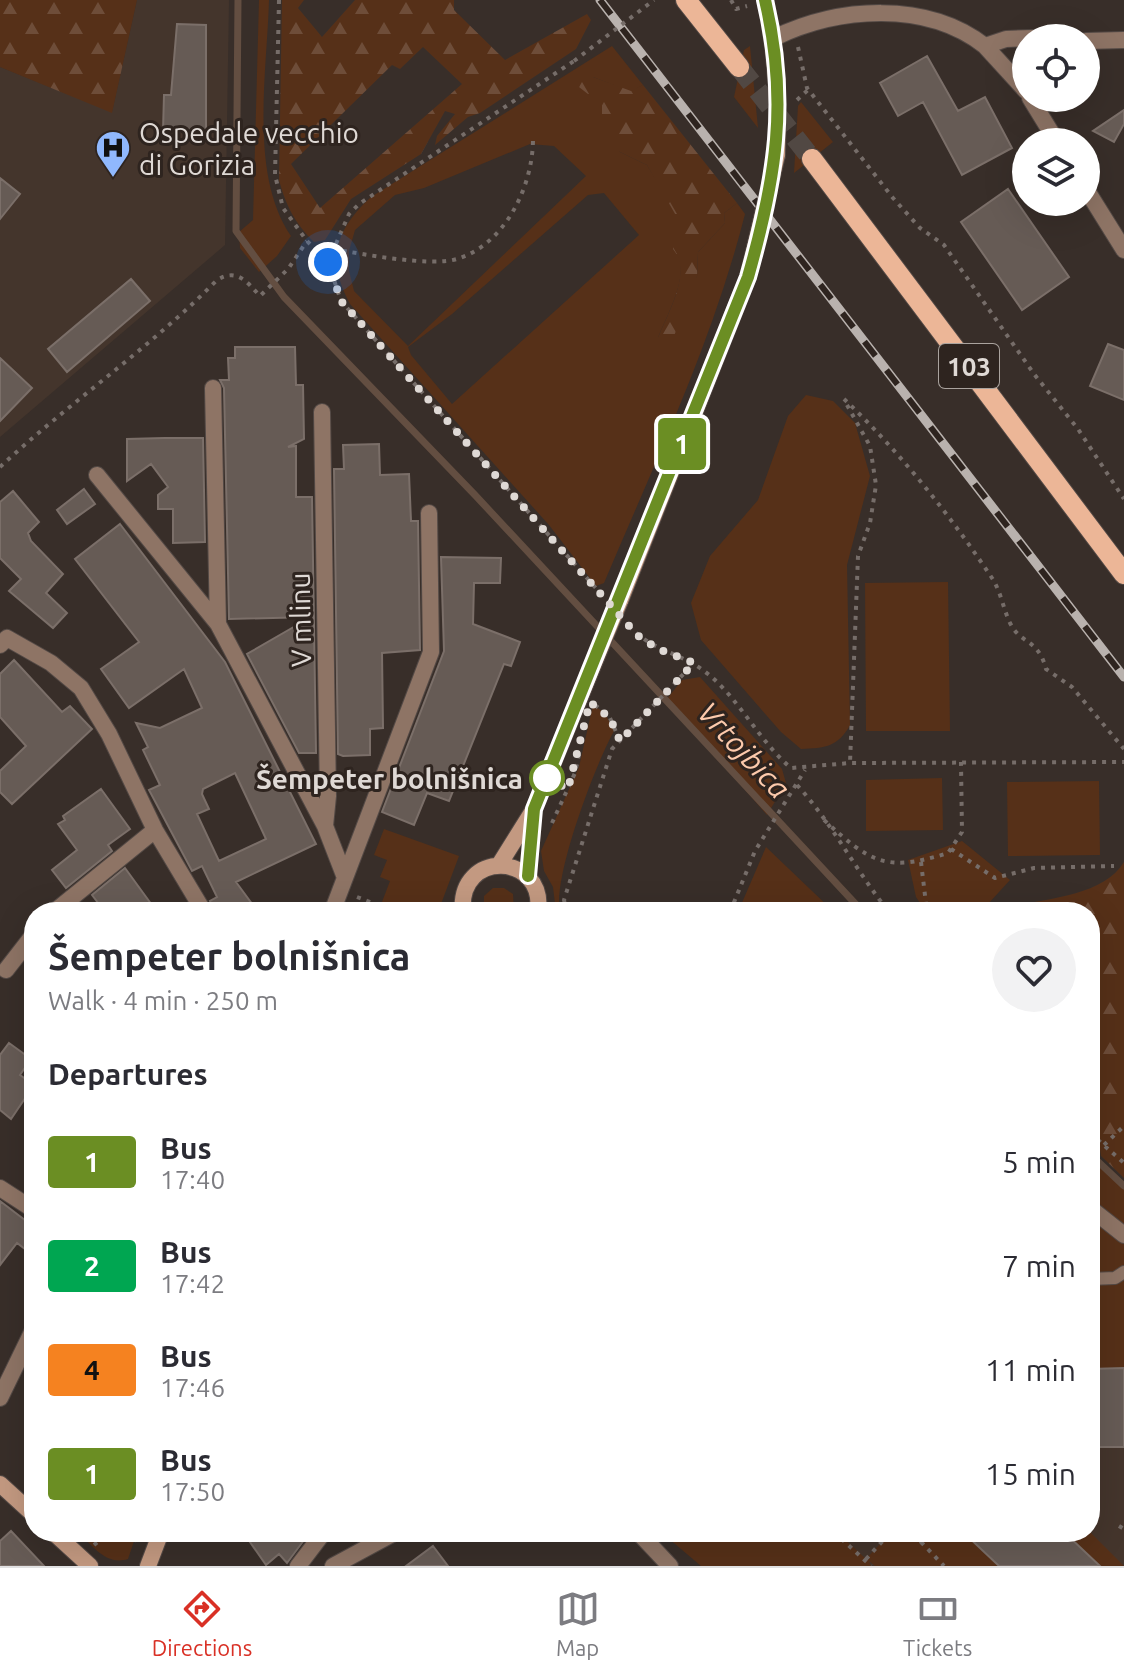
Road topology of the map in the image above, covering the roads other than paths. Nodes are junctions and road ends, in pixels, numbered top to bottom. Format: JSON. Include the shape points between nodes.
{"nodes":[{"id":1,"x":686,"y":0,"type":"edge"},
{"id":2,"x":765,"y":0,"type":"edge"},
{"id":3,"x":774,"y":38,"type":"junction"},
{"id":4,"x":1012,"y":39,"type":"edge"},
{"id":5,"x":1124,"y":40,"type":"edge"},
{"id":6,"x":1100,"y":41,"type":"edge"},
{"id":7,"x":985,"y":46,"type":"junction"},
{"id":8,"x":739,"y":67,"type":"tunnel mouth"},
{"id":9,"x":1012,"y":76,"type":"edge"},
{"id":10,"x":812,"y":159,"type":"tunnel mouth"},
{"id":11,"x":1100,"y":211,"type":"edge"},
{"id":12,"x":1124,"y":250,"type":"edge"},
{"id":13,"x":213,"y":388,"type":"dead end"},
{"id":14,"x":322,"y":412,"type":"dead end"},
{"id":15,"x":97,"y":475,"type":"dead end"},
{"id":16,"x":429,"y":513,"type":"dead end"},
{"id":17,"x":1124,"y":574,"type":"edge"},
{"id":18,"x":218,"y":624,"type":"junction"},
{"id":19,"x":2,"y":639,"type":"edge"},
{"id":20,"x":534,"y":809,"type":"junction"},
{"id":21,"x":325,"y":826,"type":"junction"},
{"id":22,"x":155,"y":830,"type":"junction"},
{"id":23,"x":499,"y":865,"type":"junction"},
{"id":24,"x":528,"y":876,"type":"junction"},
{"id":25,"x":342,"y":883,"type":"junction"},
{"id":26,"x":66,"y":902,"type":"edge"},
{"id":27,"x":198,"y":902,"type":"edge"},
{"id":28,"x":335,"y":902,"type":"edge"},
{"id":29,"x":462,"y":902,"type":"edge"},
{"id":30,"x":538,"y":902,"type":"edge"},
{"id":31,"x":24,"y":947,"type":"edge"},
{"id":32,"x":6,"y":970,"type":"dead end"},
{"id":33,"x":0,"y":1188,"type":"edge"},
{"id":34,"x":24,"y":1204,"type":"edge"},
{"id":35,"x":1100,"y":1216,"type":"edge"},
{"id":36,"x":1124,"y":1235,"type":"edge"},
{"id":37,"x":1124,"y":1272,"type":"edge"},
{"id":38,"x":1100,"y":1279,"type":"edge"},
{"id":39,"x":24,"y":1349,"type":"edge"},
{"id":40,"x":0,"y":1398,"type":"edge"},
{"id":41,"x":6,"y":1489,"type":"edge"},
{"id":42,"x":24,"y":1506,"type":"edge"},
{"id":43,"x":64,"y":1542,"type":"edge"},
{"id":44,"x":158,"y":1542,"type":"edge"},
{"id":45,"x":316,"y":1542,"type":"edge"},
{"id":46,"x":377,"y":1542,"type":"edge"},
{"id":47,"x":647,"y":1542,"type":"edge"},
{"id":48,"x":90,"y":1566,"type":"edge"},
{"id":49,"x":148,"y":1566,"type":"edge"},
{"id":50,"x":298,"y":1566,"type":"edge"},
{"id":51,"x":333,"y":1566,"type":"edge"},
{"id":52,"x":670,"y":1566,"type":"edge"}],
"edges":[{"from":1,"to":8,"type":"main road"},
{"from":2,"to":3,"type":"street"},
{"from":3,"to":7,"type":"street","via":[[847,15],[893,13],[966,31]]},
{"from":3,"to":20,"type":"street","bridge":true,"via":[[777,155],[748,277]]},
{"from":4,"to":7,"type":"street"},
{"from":5,"to":6,"type":"street"},
{"from":7,"to":9,"type":"street"},
{"from":10,"to":17,"type":"main road","number":"103"},
{"from":11,"to":12,"type":"street"},
{"from":13,"to":18,"type":"street","name":"V mlinu"},
{"from":14,"to":21,"type":"street","name":"V mlinu"},
{"from":15,"to":18,"type":"street","name":"V mlinu"},
{"from":16,"to":25,"type":"street","via":[[431,652]]},
{"from":18,"to":21,"type":"street","name":"V mlinu"},
{"from":19,"to":22,"type":"street","via":[[51,663],[81,688]]},
{"from":20,"to":23,"type":"street"},
{"from":20,"to":24,"type":"street"},
{"from":21,"to":25,"type":"street","name":"V mlinu"},
{"from":22,"to":26,"type":"street"},
{"from":22,"to":27,"type":"street"},
{"from":23,"to":24,"type":"street"},
{"from":23,"to":29,"type":"street","via":[[470,880]]},
{"from":24,"to":30,"type":"street"},
{"from":25,"to":28,"type":"street"},
{"from":31,"to":32,"type":"street"},
{"from":33,"to":34,"type":"street"},
{"from":35,"to":36,"type":"street"},
{"from":37,"to":38,"type":"lane"},
{"from":39,"to":40,"type":"street"},
{"from":41,"to":42,"type":"street"},
{"from":43,"to":48,"type":"street"},
{"from":44,"to":49,"type":"street"},
{"from":45,"to":50,"type":"street"},
{"from":46,"to":51,"type":"street"},
{"from":47,"to":52,"type":"street"}]}
